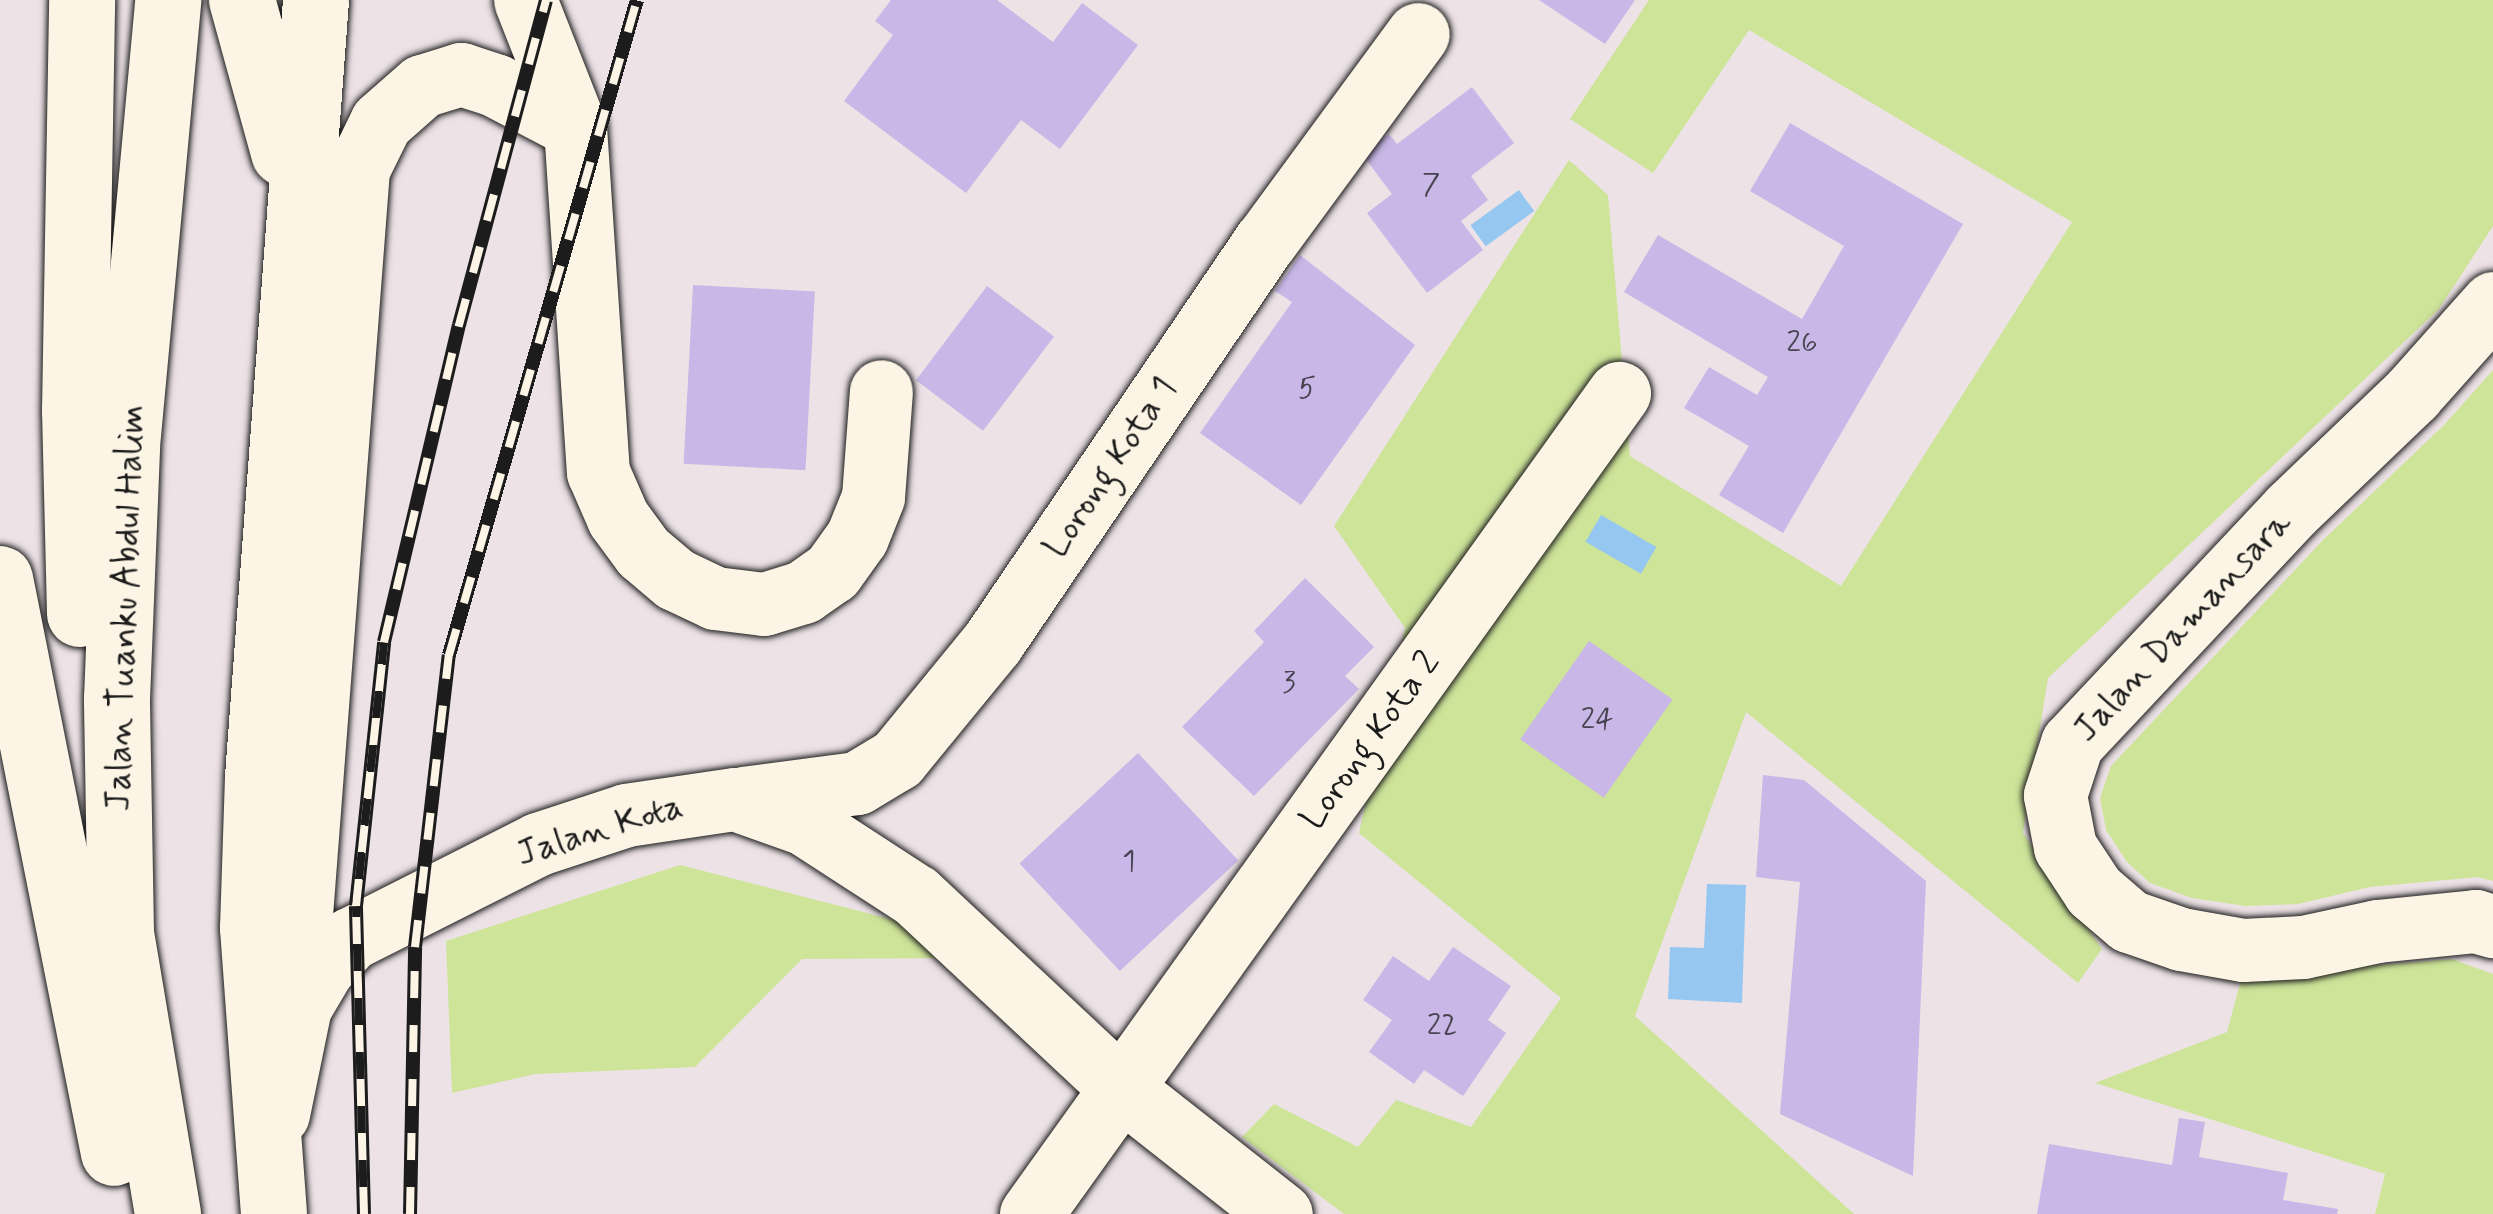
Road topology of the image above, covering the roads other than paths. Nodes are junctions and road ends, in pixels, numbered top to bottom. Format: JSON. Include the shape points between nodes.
{"nodes":[{"id":1,"x":82,"y":0,"type":"edge"},
{"id":2,"x":168,"y":0,"type":"edge"},
{"id":3,"x":242,"y":0,"type":"edge"},
{"id":4,"x":316,"y":0,"type":"edge"},
{"id":5,"x":525,"y":0,"type":"edge"},
{"id":6,"x":1418,"y":34,"type":"dead end"},
{"id":7,"x":575,"y":127,"type":"junction"},
{"id":8,"x":297,"y":221,"type":"junction"},
{"id":9,"x":2493,"y":303,"type":"edge"},
{"id":10,"x":881,"y":391,"type":"dead end"},
{"id":11,"x":1619,"y":393,"type":"dead end"},
{"id":12,"x":0,"y":579,"type":"edge"},
{"id":13,"x":735,"y":799,"type":"junction"},
{"id":14,"x":2493,"y":926,"type":"edge"},
{"id":15,"x":121,"y":933,"type":"junction"},
{"id":16,"x":300,"y":1007,"type":"junction"},
{"id":17,"x":1122,"y":1089,"type":"junction"},
{"id":18,"x":272,"y":1202,"type":"edge"},
{"id":19,"x":130,"y":1214,"type":"edge"},
{"id":20,"x":168,"y":1214,"type":"edge"},
{"id":21,"x":1031,"y":1214,"type":"edge"},
{"id":22,"x":1281,"y":1214,"type":"edge"}],
"edges":[{"from":1,"to":15,"type":"main road","via":[[75,411],[84,770]]},
{"from":2,"to":15,"type":"main road","name":"Jalan Tuanku Abdul Halim","via":[[128,446],[117,699]]},
{"from":3,"to":8,"type":"main road"},
{"from":4,"to":8,"type":"main road"},
{"from":5,"to":7,"type":"street"},
{"from":6,"to":13,"type":"street","name":"Lorong Kota 1","via":[[1265,242],[992,644],[898,759],[857,783]]},
{"from":7,"to":10,"type":"street","via":[[598,472],[618,518],[675,580],[715,598],[764,604],[832,572],[873,497]]},
{"from":7,"to":16,"type":"street","via":[[461,74],[422,86],[380,122],[358,169]]},
{"from":8,"to":18,"type":"main road","via":[[253,928]]},
{"from":9,"to":14,"type":"street","name":"Jalan Damansara","via":[[2072,743],[2055,795],[2065,847],[2094,891],[2129,921],[2181,939],[2263,949],[2475,921]]},
{"from":11,"to":17,"type":"street","name":"Lorong Kota 2"},
{"from":12,"to":19,"type":"main road"},
{"from":13,"to":16,"type":"street","name":"Jalan Kota","via":[[626,815],[538,844],[350,939]]},
{"from":13,"to":17,"type":"street","name":"Jalan Kota","via":[[805,824],[916,896]]},
{"from":15,"to":20,"type":"main road","name":"Jalan Tuanku Abdul Halim"},
{"from":16,"to":18,"type":"street","name":"Jalan Kota","via":[[280,1089]]},
{"from":17,"to":21,"type":"street","name":"Lorong Kota 2"},
{"from":17,"to":22,"type":"street","name":"Jalan Kota"}]}
